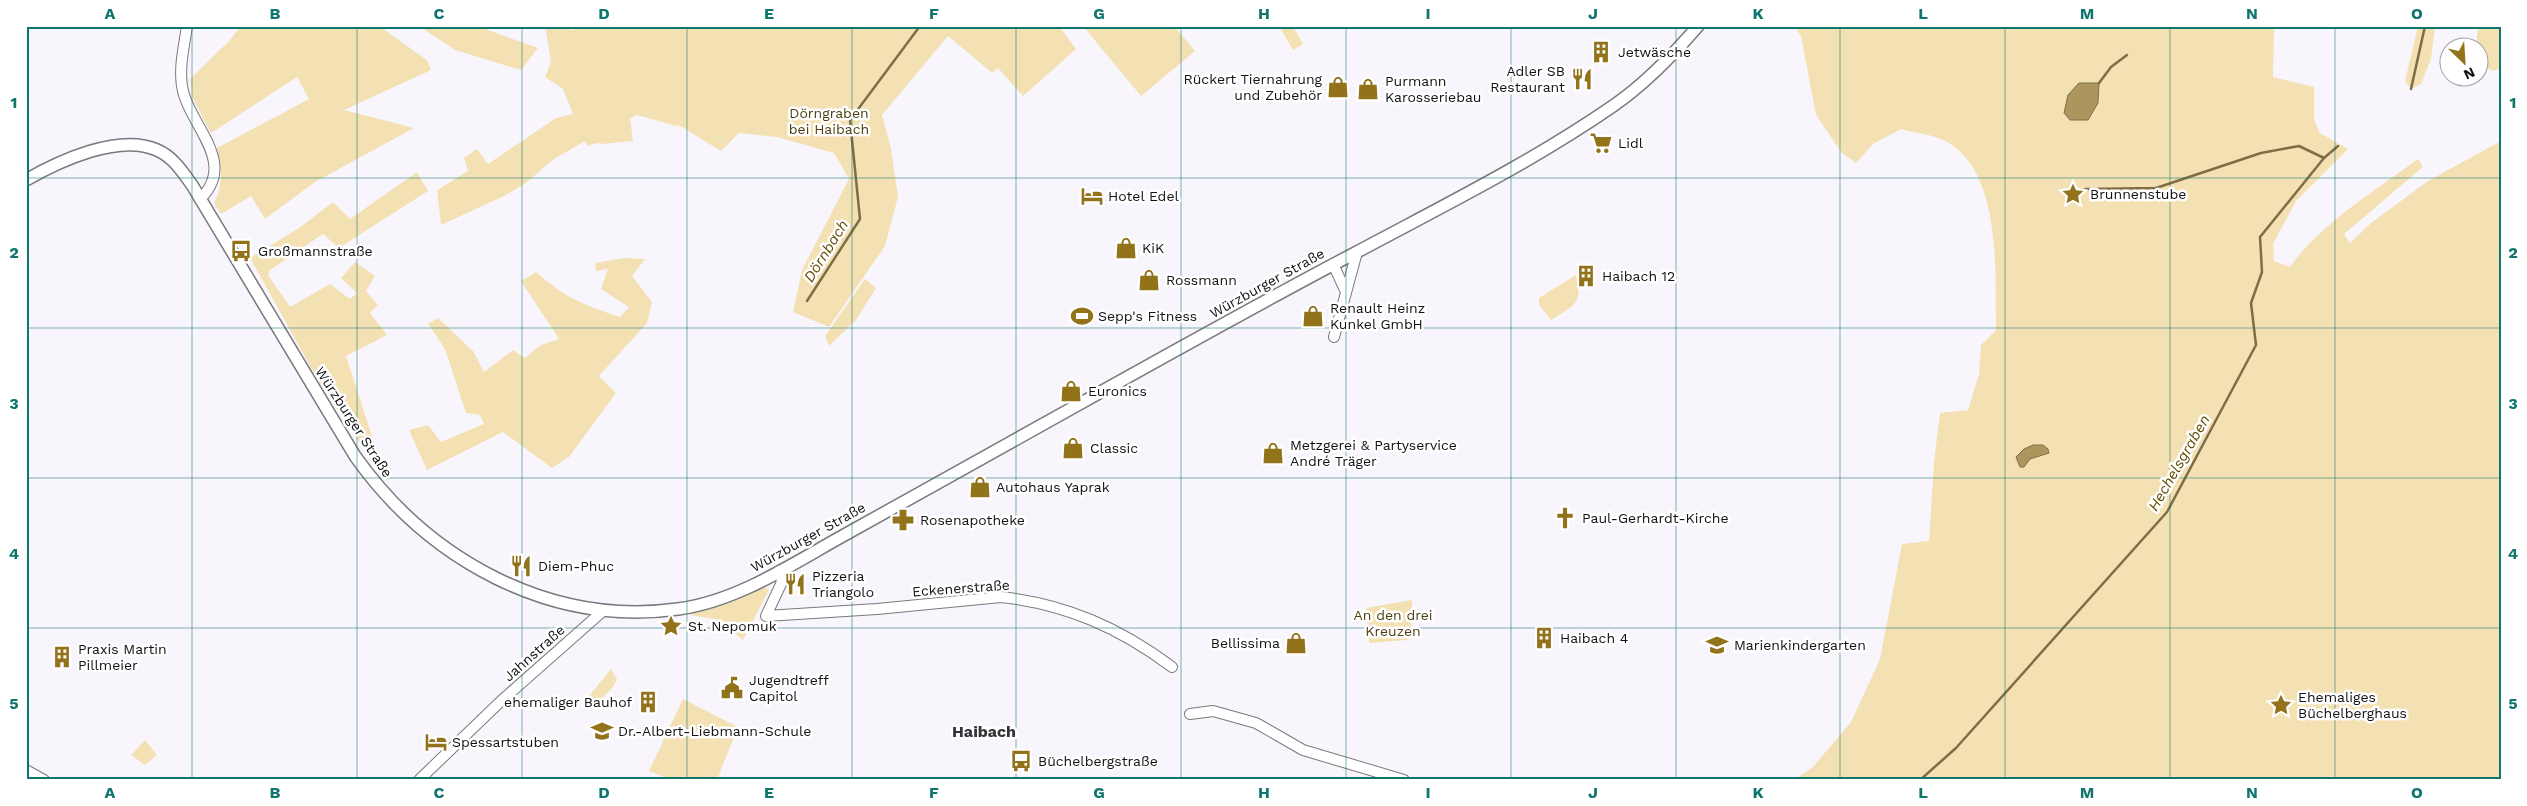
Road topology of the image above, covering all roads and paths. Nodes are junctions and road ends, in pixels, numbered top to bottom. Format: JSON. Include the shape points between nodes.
{"nodes":[{"id":1,"x":187,"y":26,"type":"edge"},
{"id":2,"x":1698,"y":26,"type":"edge"},
{"id":3,"x":26,"y":180,"type":"edge"},
{"id":4,"x":200,"y":199,"type":"junction"},
{"id":5,"x":1357,"y":252,"type":"junction"},
{"id":6,"x":1333,"y":264,"type":"junction"},
{"id":7,"x":1345,"y":290,"type":"junction"},
{"id":8,"x":1334,"y":337,"type":"dead end"},
{"id":9,"x":779,"y":571,"type":"junction"},
{"id":10,"x":604,"y":610,"type":"junction"},
{"id":11,"x":1172,"y":667,"type":"dead end"},
{"id":12,"x":1190,"y":714,"type":"dead end"},
{"id":13,"x":26,"y":770,"type":"edge"},
{"id":14,"x":44,"y":780,"type":"edge"},
{"id":15,"x":419,"y":780,"type":"edge"},
{"id":16,"x":1404,"y":780,"type":"edge"}],
"edges":[{"from":1,"to":4,"type":"street","via":[[181,80],[183,93],[209,143],[214,171],[210,186]]},
{"from":2,"to":5,"type":"main road","name":"Würzburger Straße","via":[[1641,84],[1610,108],[1534,155]]},
{"from":3,"to":4,"type":"main road","name":"Würzburger Straße","via":[[94,150],[143,146],[159,151],[176,164]]},
{"from":4,"to":10,"type":"main road","name":"Würzburger Straße","via":[[356,456],[374,483],[410,520],[452,554],[488,575],[541,597]]},
{"from":5,"to":6,"type":"main road","name":"Würzburger Straße"},
{"from":5,"to":7,"type":"street"},
{"from":6,"to":7,"type":"street"},
{"from":6,"to":9,"type":"main road","name":"Würzburger Straße"},
{"from":7,"to":8,"type":"street"},
{"from":9,"to":10,"type":"main road","name":"Würzburger Straße","via":[[712,602],[679,609]]},
{"from":9,"to":11,"type":"street","name":"Eckenerstraße","via":[[781,584],[766,616],[1001,596],[1018,598],[1097,620],[1139,642]]},
{"from":10,"to":15,"type":"street","name":"Jahnstraße","via":[[501,701]]},
{"from":12,"to":16,"type":"street","via":[[1213,711],[1256,723],[1303,750]]},
{"from":13,"to":14,"type":"street"}]}
